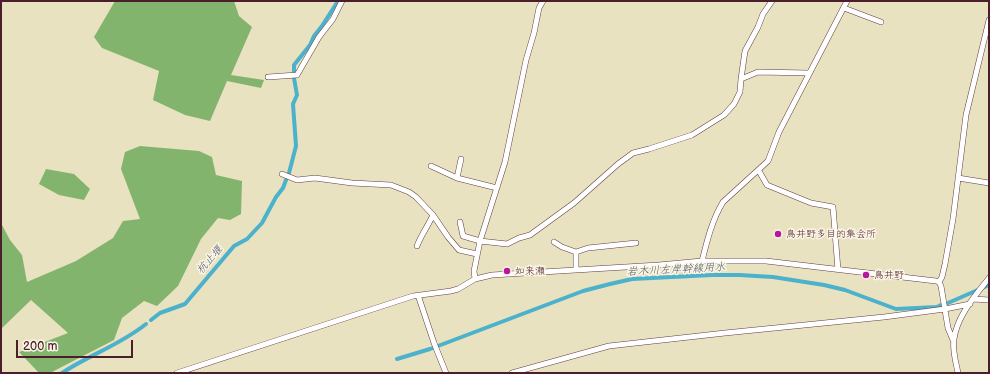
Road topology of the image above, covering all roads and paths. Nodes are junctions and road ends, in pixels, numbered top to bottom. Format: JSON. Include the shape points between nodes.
{"nodes":[{"id":1,"x":342,"y":1,"type":"edge"},
{"id":2,"x":543,"y":1,"type":"edge"},
{"id":3,"x":772,"y":1,"type":"edge"},
{"id":4,"x":847,"y":1,"type":"edge"},
{"id":5,"x":844,"y":8,"type":"junction"},
{"id":6,"x":989,"y":20,"type":"edge"},
{"id":7,"x":881,"y":22,"type":"dead end"},
{"id":8,"x":808,"y":73,"type":"junction"},
{"id":9,"x":268,"y":77,"type":"dead end"},
{"id":10,"x":741,"y":79,"type":"junction"},
{"id":11,"x":462,"y":159,"type":"dead end"},
{"id":12,"x":431,"y":166,"type":"dead end"},
{"id":13,"x":759,"y":171,"type":"junction"},
{"id":14,"x":282,"y":174,"type":"dead end"},
{"id":15,"x":457,"y":178,"type":"junction"},
{"id":16,"x":958,"y":178,"type":"junction"},
{"id":17,"x":989,"y":183,"type":"edge"},
{"id":18,"x":497,"y":188,"type":"junction"},
{"id":19,"x":432,"y":215,"type":"junction"},
{"id":20,"x":460,"y":222,"type":"dead end"},
{"id":21,"x":480,"y":241,"type":"junction"},
{"id":22,"x":554,"y":242,"type":"dead end"},
{"id":23,"x":636,"y":243,"type":"dead end"},
{"id":24,"x":417,"y":246,"type":"dead end"},
{"id":25,"x":576,"y":252,"type":"junction"},
{"id":26,"x":477,"y":254,"type":"junction"},
{"id":27,"x":702,"y":261,"type":"junction"},
{"id":28,"x":576,"y":269,"type":"junction"},
{"id":29,"x":838,"y":270,"type":"junction"},
{"id":30,"x":475,"y":279,"type":"junction"},
{"id":31,"x":987,"y":280,"type":"edge"},
{"id":32,"x":939,"y":282,"type":"junction"},
{"id":33,"x":418,"y":295,"type":"junction"},
{"id":34,"x":989,"y":300,"type":"edge"},
{"id":35,"x":971,"y":301,"type":"junction"},
{"id":36,"x":945,"y":308,"type":"junction"},
{"id":37,"x":953,"y":340,"type":"junction"},
{"id":38,"x":177,"y":373,"type":"edge"},
{"id":39,"x":446,"y":373,"type":"edge"},
{"id":40,"x":512,"y":373,"type":"edge"},
{"id":41,"x":958,"y":373,"type":"edge"}],
"edges":[{"from":1,"to":9,"type":"street","via":[[297,75]]},
{"from":2,"to":18,"type":"street","via":[[526,60],[512,135]]},
{"from":3,"to":10,"type":"street","via":[[745,51]]},
{"from":4,"to":5,"type":"street"},
{"from":5,"to":7,"type":"street"},
{"from":5,"to":8,"type":"street"},
{"from":6,"to":16,"type":"street","via":[[968,108]]},
{"from":8,"to":10,"type":"street","via":[[758,72]]},
{"from":8,"to":13,"type":"street","via":[[768,161]]},
{"from":10,"to":21,"type":"street","via":[[740,92],[730,109],[692,135],[633,153],[574,203],[530,235],[507,244]]},
{"from":11,"to":15,"type":"street"},
{"from":12,"to":15,"type":"street"},
{"from":13,"to":27,"type":"street","via":[[723,202],[714,218]]},
{"from":13,"to":29,"type":"street","via":[[767,185],[811,203],[833,207]]},
{"from":14,"to":19,"type":"street","via":[[297,180],[315,178],[391,185],[416,197]]},
{"from":15,"to":18,"type":"street"},
{"from":16,"to":17,"type":"street"},
{"from":16,"to":32,"type":"street","via":[[945,264]]},
{"from":18,"to":21,"type":"street"},
{"from":19,"to":24,"type":"street"},
{"from":19,"to":26,"type":"street","via":[[459,250]]},
{"from":20,"to":21,"type":"street","via":[[463,236]]},
{"from":21,"to":26,"type":"street"},
{"from":22,"to":25,"type":"street"},
{"from":23,"to":25,"type":"street","via":[[588,248]]},
{"from":25,"to":28,"type":"street"},
{"from":26,"to":30,"type":"street"},
{"from":27,"to":28,"type":"street"},
{"from":27,"to":29,"type":"street","via":[[766,261]]},
{"from":28,"to":30,"type":"street","via":[[492,275]]},
{"from":29,"to":32,"type":"street"},
{"from":30,"to":33,"type":"street","via":[[451,291]]},
{"from":31,"to":35,"type":"street"},
{"from":32,"to":36,"type":"street"},
{"from":33,"to":38,"type":"street"},
{"from":33,"to":39,"type":"street"},
{"from":34,"to":35,"type":"street"},
{"from":35,"to":36,"type":"street"},
{"from":35,"to":37,"type":"street","via":[[961,317]]},
{"from":36,"to":37,"type":"street"},
{"from":36,"to":40,"type":"street","via":[[884,317],[609,346]]},
{"from":37,"to":41,"type":"street"}]}
